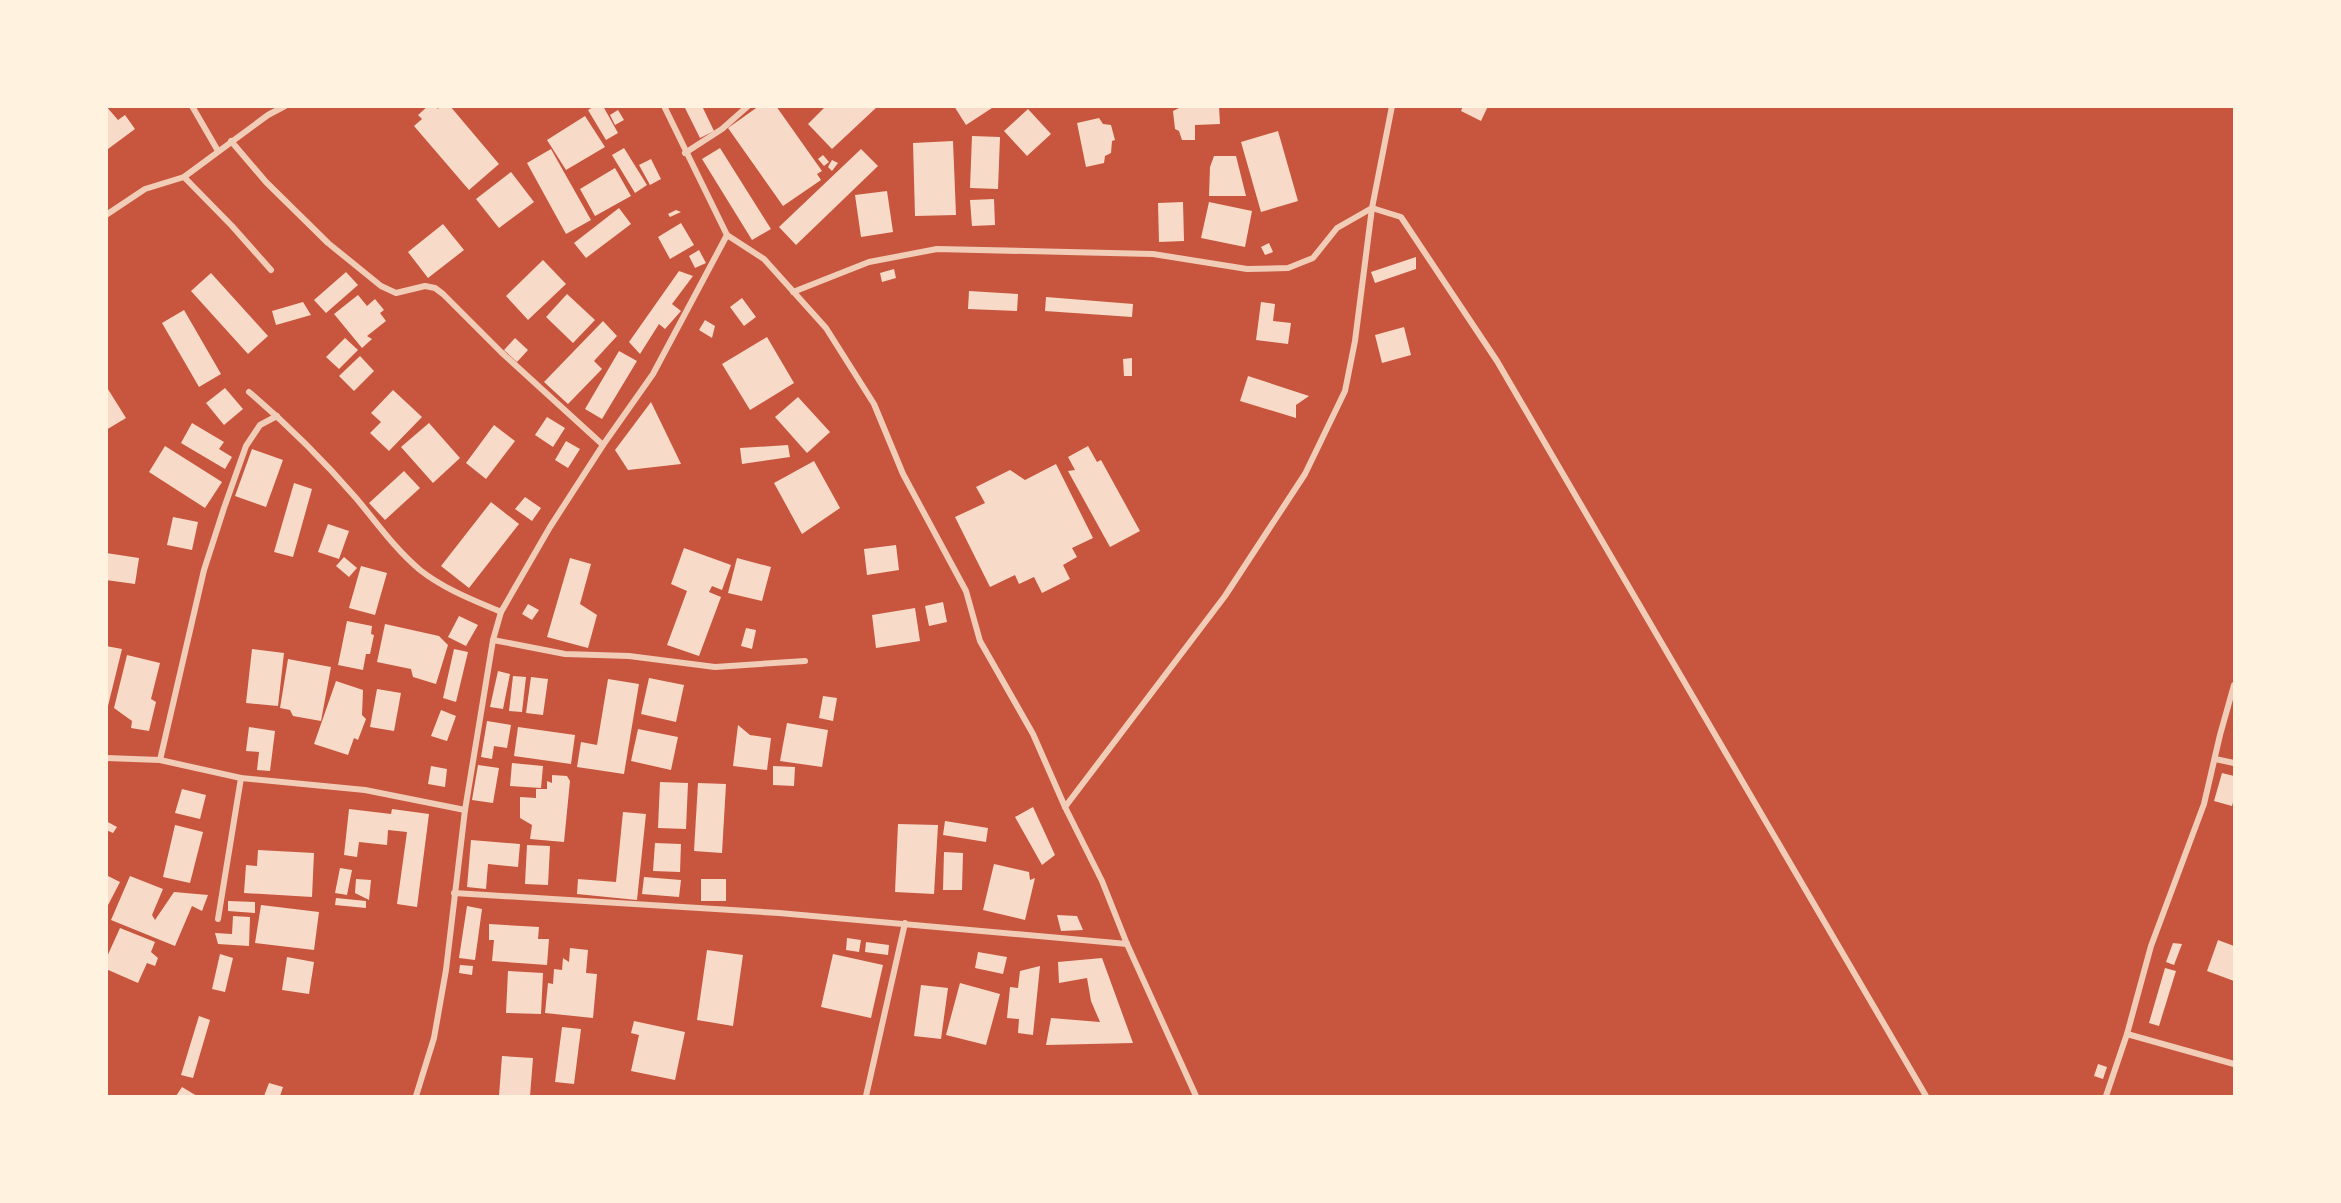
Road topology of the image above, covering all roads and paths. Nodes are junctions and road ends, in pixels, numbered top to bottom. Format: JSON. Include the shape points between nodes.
{"nodes":[{"id":1,"x":192,"y":106,"type":"edge"},
{"id":2,"x":285,"y":106,"type":"edge"},
{"id":3,"x":664,"y":106,"type":"edge"},
{"id":4,"x":748,"y":106,"type":"edge"},
{"id":5,"x":1392,"y":106,"type":"edge"},
{"id":6,"x":231,"y":141,"type":"junction"},
{"id":7,"x":218,"y":151,"type":"junction"},
{"id":8,"x":685,"y":153,"type":"junction"},
{"id":9,"x":184,"y":177,"type":"junction"},
{"id":10,"x":1372,"y":208,"type":"junction"},
{"id":11,"x":106,"y":215,"type":"edge"},
{"id":12,"x":726,"y":235,"type":"junction"},
{"id":13,"x":271,"y":270,"type":"dead end"},
{"id":14,"x":793,"y":292,"type":"junction"},
{"id":15,"x":249,"y":392,"type":"dead end"},
{"id":16,"x":277,"y":416,"type":"junction"},
{"id":17,"x":603,"y":446,"type":"junction"},
{"id":18,"x":501,"y":612,"type":"junction"},
{"id":19,"x":493,"y":640,"type":"junction"},
{"id":20,"x":805,"y":661,"type":"dead end"},
{"id":21,"x":2235,"y":685,"type":"edge"},
{"id":22,"x":106,"y":758,"type":"edge"},
{"id":23,"x":2215,"y":759,"type":"junction"},
{"id":24,"x":160,"y":760,"type":"junction"},
{"id":25,"x":2235,"y":763,"type":"edge"},
{"id":26,"x":241,"y":778,"type":"junction"},
{"id":27,"x":1065,"y":807,"type":"junction"},
{"id":28,"x":465,"y":810,"type":"junction"},
{"id":29,"x":454,"y":893,"type":"junction"},
{"id":30,"x":218,"y":919,"type":"dead end"},
{"id":31,"x":905,"y":923,"type":"junction"},
{"id":32,"x":1127,"y":944,"type":"junction"},
{"id":33,"x":2127,"y":1034,"type":"junction"},
{"id":34,"x":2235,"y":1064,"type":"edge"},
{"id":35,"x":1923,"y":1095,"type":"edge"},
{"id":36,"x":416,"y":1096,"type":"edge"},
{"id":37,"x":866,"y":1096,"type":"edge"},
{"id":38,"x":1196,"y":1096,"type":"edge"},
{"id":39,"x":2106,"y":1096,"type":"edge"}],
"edges":[{"from":1,"to":7,"type":"street"},
{"from":2,"to":6,"type":"street"},
{"from":3,"to":8,"type":"street"},
{"from":4,"to":8,"type":"street"},
{"from":5,"to":10,"type":"street"},
{"from":6,"to":7,"type":"street"},
{"from":6,"to":17,"type":"street","via":[[328,243],[381,286],[396,293],[425,286],[435,288]]},
{"from":7,"to":9,"type":"street"},
{"from":8,"to":12,"type":"street"},
{"from":9,"to":11,"type":"street","via":[[145,189]]},
{"from":9,"to":13,"type":"street"},
{"from":10,"to":14,"type":"street","via":[[1337,228],[1313,258],[1288,267],[1247,270],[1153,254],[937,249],[869,262]]},
{"from":10,"to":27,"type":"street","via":[[1345,391],[1305,474],[1225,596]]},
{"from":10,"to":35,"type":"street","via":[[1401,217],[1497,361]]},
{"from":12,"to":14,"type":"street","via":[[764,259]]},
{"from":12,"to":17,"type":"street","via":[[653,374]]},
{"from":14,"to":27,"type":"street","via":[[826,328],[874,404],[903,474],[966,591],[980,641],[1033,734]]},
{"from":15,"to":16,"type":"street"},
{"from":16,"to":18,"type":"street","via":[[420,570],[450,590]]},
{"from":16,"to":24,"type":"street","via":[[260,425],[246,446],[224,508],[204,570]]},
{"from":17,"to":18,"type":"street"},
{"from":18,"to":19,"type":"street"},
{"from":19,"to":20,"type":"street","via":[[565,654],[629,656],[715,667]]},
{"from":19,"to":28,"type":"street"},
{"from":21,"to":23,"type":"street"},
{"from":22,"to":24,"type":"street"},
{"from":23,"to":25,"type":"street"},
{"from":23,"to":33,"type":"street","via":[[2204,804],[2151,946]]},
{"from":24,"to":26,"type":"street"},
{"from":26,"to":28,"type":"street","via":[[364,790]]},
{"from":26,"to":30,"type":"street"},
{"from":27,"to":32,"type":"street","via":[[1102,881]]},
{"from":28,"to":29,"type":"street"},
{"from":29,"to":31,"type":"street"},
{"from":29,"to":36,"type":"street","via":[[434,1038]]},
{"from":31,"to":32,"type":"street"},
{"from":31,"to":37,"type":"street"},
{"from":32,"to":38,"type":"street"},
{"from":33,"to":34,"type":"street"},
{"from":33,"to":39,"type":"street"}]}
